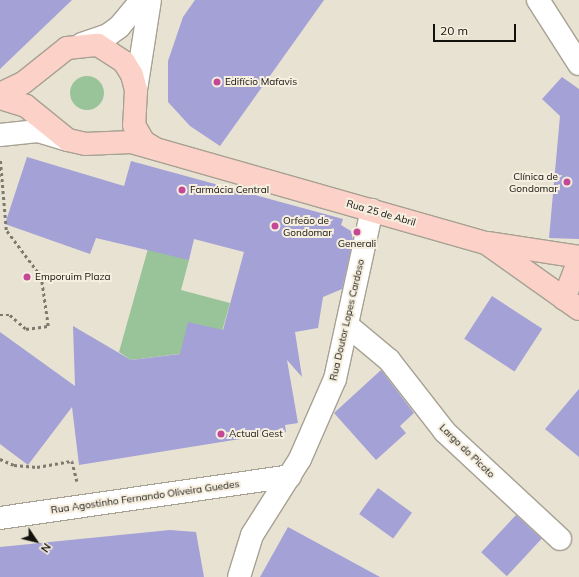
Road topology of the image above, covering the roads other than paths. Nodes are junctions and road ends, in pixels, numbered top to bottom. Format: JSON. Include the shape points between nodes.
{"nodes":[{"id":1,"x":142,"y":0,"type":"edge"},
{"id":2,"x":150,"y":0,"type":"edge"},
{"id":3,"x":538,"y":0,"type":"edge"},
{"id":4,"x":82,"y":44,"type":"junction"},
{"id":5,"x":47,"y":62,"type":"junction"},
{"id":6,"x":579,"y":64,"type":"edge"},
{"id":7,"x":0,"y":94,"type":"edge"},
{"id":8,"x":0,"y":98,"type":"edge"},
{"id":9,"x":135,"y":98,"type":"junction"},
{"id":10,"x":43,"y":118,"type":"junction"},
{"id":11,"x":0,"y":135,"type":"edge"},
{"id":12,"x":68,"y":140,"type":"junction"},
{"id":13,"x":101,"y":141,"type":"junction"},
{"id":14,"x":167,"y":152,"type":"junction"},
{"id":15,"x":372,"y":210,"type":"junction"},
{"id":16,"x":486,"y":243,"type":"junction"},
{"id":17,"x":579,"y":257,"type":"edge"},
{"id":18,"x":579,"y":260,"type":"edge"},
{"id":19,"x":571,"y":304,"type":"edge"},
{"id":20,"x":347,"y":325,"type":"junction"},
{"id":21,"x":290,"y":476,"type":"junction"},
{"id":22,"x":0,"y":518,"type":"edge"},
{"id":23,"x":560,"y":539,"type":"dead end"},
{"id":24,"x":239,"y":577,"type":"edge"}],
"edges":[{"from":1,"to":4,"type":"street","via":[[114,31]]},
{"from":2,"to":9,"type":"street"},
{"from":3,"to":6,"type":"street"},
{"from":4,"to":5,"type":"main road","name":"Rua 25 de Abril","via":[[67,48]]},
{"from":4,"to":9,"type":"main road","name":"Rua 25 de Abril","via":[[98,45],[124,62],[132,75]]},
{"from":5,"to":7,"type":"main road","name":"Rua 25 de Abril","via":[[23,83]]},
{"from":5,"to":10,"type":"main road","name":"Rua 25 de Abril","via":[[37,85],[37,102]]},
{"from":8,"to":10,"type":"main road","name":"Rua 25 de Abril","via":[[14,100]]},
{"from":9,"to":13,"type":"main road","name":"Rua 25 de Abril","via":[[117,133]]},
{"from":9,"to":14,"type":"main road","name":"Rua 25 de Abril","via":[[137,133],[152,147]]},
{"from":10,"to":12,"type":"main road","name":"Rua 25 de Abril","via":[[53,131]]},
{"from":11,"to":12,"type":"street","via":[[38,131]]},
{"from":12,"to":13,"type":"main road","name":"Rua 25 de Abril","via":[[85,144]]},
{"from":13,"to":14,"type":"main road","name":"Rua 25 de Abril","via":[[131,142]]},
{"from":14,"to":15,"type":"main road","name":"Rua 25 de Abril"},
{"from":15,"to":16,"type":"main road","name":"Rua 25 de Abril"},
{"from":15,"to":20,"type":"street","name":"Rua Doutor Lopes Cardoso"},
{"from":16,"to":17,"type":"main road"},
{"from":16,"to":19,"type":"main road","name":"Rua 25 de Abril"},
{"from":18,"to":19,"type":"main road"},
{"from":20,"to":21,"type":"street","name":"Rua Doutor Lopes Cardoso","via":[[335,379]]},
{"from":20,"to":23,"type":"street","name":"Largo do Picoto","via":[[389,360],[445,432]]},
{"from":21,"to":22,"type":"street","name":"Rua Agostinho Fernando Oliveira Guedes"},
{"from":21,"to":24,"type":"street","name":"Rua Doutor Lopes Cardoso","via":[[252,535]]}]}
